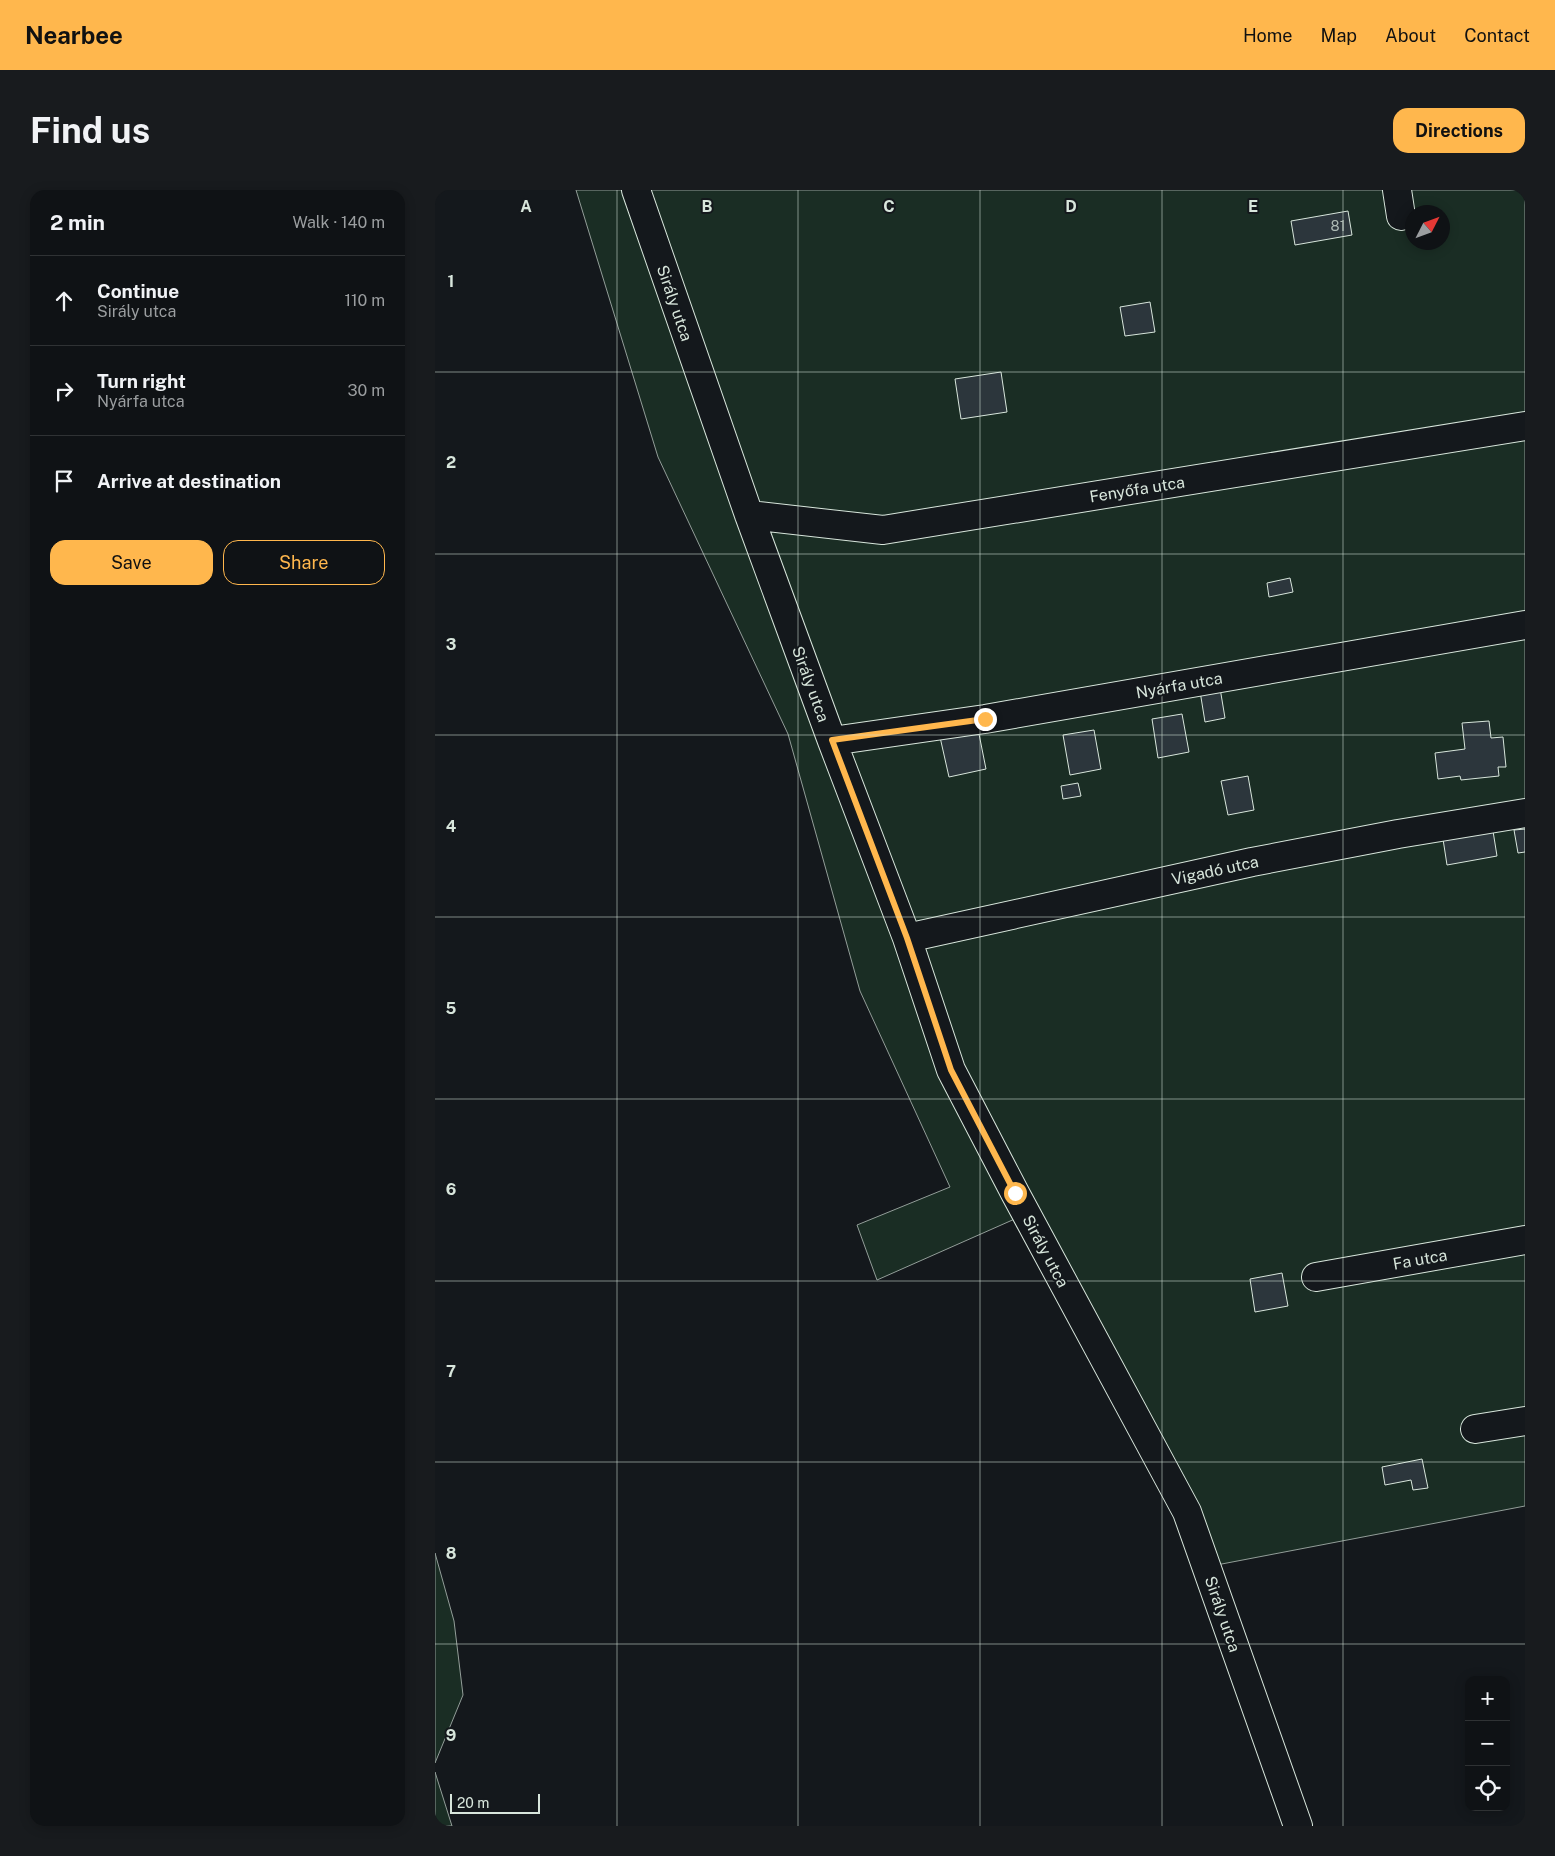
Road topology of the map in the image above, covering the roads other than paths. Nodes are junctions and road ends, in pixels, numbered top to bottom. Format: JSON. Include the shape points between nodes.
{"nodes":[{"id":1,"x":636,"y":190,"type":"edge"},
{"id":2,"x":1525,"y":426,"type":"edge"},
{"id":3,"x":749,"y":514,"type":"junction"},
{"id":4,"x":1525,"y":625,"type":"edge"},
{"id":5,"x":832,"y":740,"type":"junction"},
{"id":6,"x":1525,"y":813,"type":"edge"},
{"id":7,"x":907,"y":938,"type":"junction"},
{"id":8,"x":1525,"y":1240,"type":"edge"},
{"id":9,"x":1316,"y":1277,"type":"dead end"},
{"id":10,"x":1525,"y":1420,"type":"edge"},
{"id":11,"x":1475,"y":1429,"type":"dead end"},
{"id":12,"x":1298,"y":1826,"type":"edge"}],
"edges":[{"from":1,"to":3,"type":"street","name":"Sirály utca"},
{"from":2,"to":3,"type":"street","name":"Fenyőfa utca","via":[[883,530]]},
{"from":3,"to":5,"type":"street","name":"Sirály utca"},
{"from":4,"to":5,"type":"street","name":"Nyárfa utca","via":[[985,719]]},
{"from":5,"to":7,"type":"street","name":"Sirály utca"},
{"from":6,"to":7,"type":"street","name":"Vigadó utca","via":[[1252,862]]},
{"from":7,"to":12,"type":"street","name":"Sirály utca","via":[[951,1070],[1187,1512]]},
{"from":8,"to":9,"type":"street","name":"Fa utca"},
{"from":10,"to":11,"type":"street"}]}
